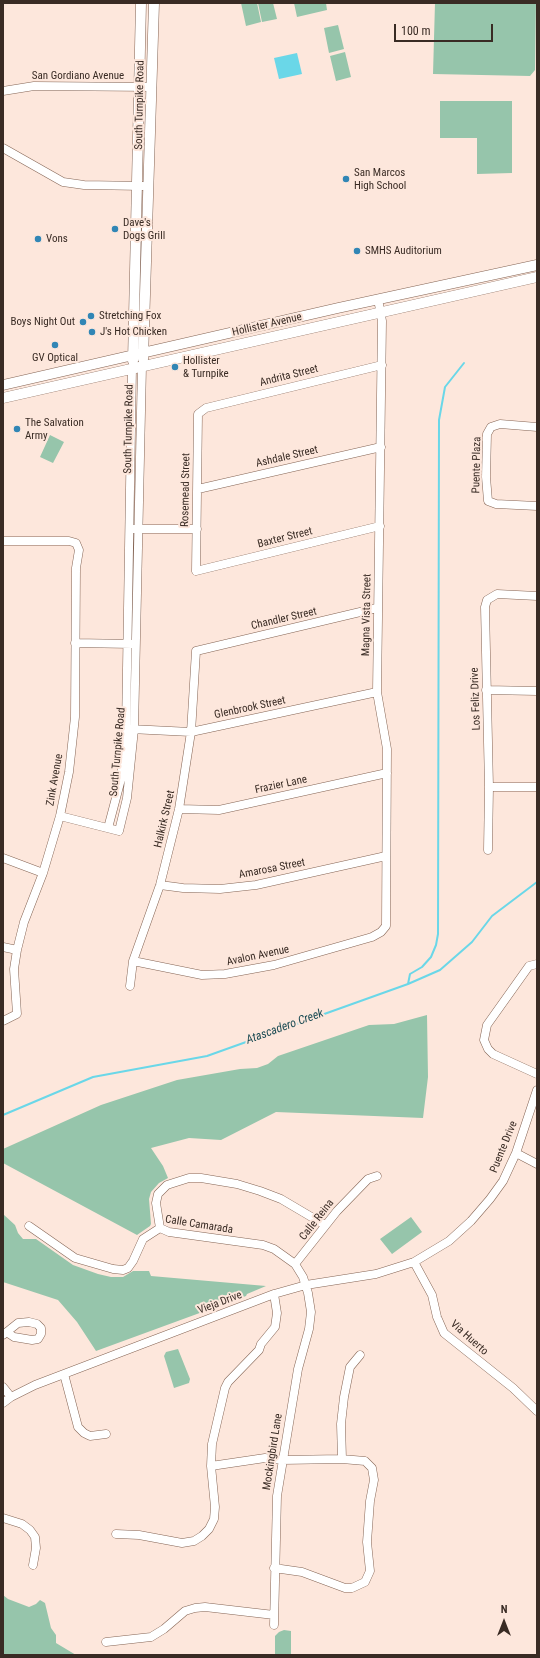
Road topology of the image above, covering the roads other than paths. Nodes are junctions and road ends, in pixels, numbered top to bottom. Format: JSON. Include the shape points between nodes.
{"nodes":[{"id":1,"x":141,"y":3,"type":"edge"},
{"id":2,"x":154,"y":3,"type":"edge"},
{"id":3,"x":140,"y":87,"type":"junction"},
{"id":4,"x":152,"y":87,"type":"junction"},
{"id":5,"x":3,"y":91,"type":"edge"},
{"id":6,"x":3,"y":148,"type":"edge"},
{"id":7,"x":138,"y":186,"type":"junction"},
{"id":8,"x":150,"y":186,"type":"junction"},
{"id":9,"x":537,"y":265,"type":"edge"},
{"id":10,"x":537,"y":277,"type":"edge"},
{"id":11,"x":378,"y":299,"type":"junction"},
{"id":12,"x":381,"y":311,"type":"junction"},
{"id":13,"x":144,"y":353,"type":"junction"},
{"id":14,"x":134,"y":355,"type":"junction"},
{"id":15,"x":382,"y":365,"type":"junction"},
{"id":16,"x":137,"y":367,"type":"junction"},
{"id":17,"x":3,"y":385,"type":"edge"},
{"id":18,"x":3,"y":398,"type":"edge"},
{"id":19,"x":202,"y":410,"type":"joint"},
{"id":20,"x":537,"y":427,"type":"edge"},
{"id":21,"x":381,"y":446,"type":"junction"},
{"id":22,"x":198,"y":489,"type":"junction"},
{"id":23,"x":537,"y":506,"type":"edge"},
{"id":24,"x":380,"y":526,"type":"junction"},
{"id":25,"x":135,"y":529,"type":"junction"},
{"id":26,"x":197,"y":529,"type":"junction"},
{"id":27,"x":3,"y":541,"type":"edge"},
{"id":28,"x":196,"y":571,"type":"joint"},
{"id":29,"x":485,"y":590,"type":"dead end"},
{"id":30,"x":491,"y":596,"type":"junction"},
{"id":31,"x":537,"y":596,"type":"edge"},
{"id":32,"x":377,"y":608,"type":"junction"},
{"id":33,"x":75,"y":643,"type":"junction"},
{"id":34,"x":132,"y":644,"type":"junction"},
{"id":35,"x":196,"y":651,"type":"joint"},
{"id":36,"x":486,"y":690,"type":"junction"},
{"id":37,"x":537,"y":691,"type":"edge"},
{"id":38,"x":377,"y":692,"type":"junction"},
{"id":39,"x":130,"y":729,"type":"junction"},
{"id":40,"x":191,"y":732,"type":"junction"},
{"id":41,"x":387,"y":773,"type":"junction"},
{"id":42,"x":489,"y":787,"type":"junction"},
{"id":43,"x":537,"y":787,"type":"edge"},
{"id":44,"x":179,"y":809,"type":"junction"},
{"id":45,"x":60,"y":816,"type":"junction"},
{"id":46,"x":108,"y":828,"type":"junction"},
{"id":47,"x":488,"y":850,"type":"dead end"},
{"id":48,"x":386,"y":856,"type":"junction"},
{"id":49,"x":3,"y":858,"type":"edge"},
{"id":50,"x":43,"y":873,"type":"junction"},
{"id":51,"x":160,"y":886,"type":"junction"},
{"id":52,"x":383,"y":930,"type":"joint"},
{"id":53,"x":3,"y":947,"type":"edge"},
{"id":54,"x":17,"y":950,"type":"junction"},
{"id":55,"x":133,"y":962,"type":"junction"},
{"id":56,"x":537,"y":964,"type":"edge"},
{"id":57,"x":130,"y":986,"type":"dead end"},
{"id":58,"x":3,"y":1021,"type":"edge"},
{"id":59,"x":537,"y":1074,"type":"edge"},
{"id":60,"x":537,"y":1090,"type":"edge"},
{"id":61,"x":516,"y":1153,"type":"junction"},
{"id":62,"x":537,"y":1164,"type":"edge"},
{"id":63,"x":376,"y":1176,"type":"dead end"},
{"id":64,"x":325,"y":1225,"type":"junction"},
{"id":65,"x":29,"y":1226,"type":"dead end"},
{"id":66,"x":160,"y":1228,"type":"junction"},
{"id":67,"x":449,"y":1241,"type":"joint"},
{"id":68,"x":414,"y":1262,"type":"junction"},
{"id":69,"x":295,"y":1264,"type":"junction"},
{"id":70,"x":306,"y":1285,"type":"junction"},
{"id":71,"x":274,"y":1294,"type":"junction"},
{"id":72,"x":360,"y":1355,"type":"dead end"},
{"id":73,"x":64,"y":1374,"type":"junction"},
{"id":74,"x":3,"y":1387,"type":"edge"},
{"id":75,"x":11,"y":1397,"type":"junction"},
{"id":76,"x":3,"y":1403,"type":"edge"},
{"id":77,"x":537,"y":1411,"type":"edge"},
{"id":78,"x":106,"y":1434,"type":"dead end"},
{"id":79,"x":342,"y":1459,"type":"junction"},
{"id":80,"x":282,"y":1460,"type":"junction"},
{"id":81,"x":211,"y":1466,"type":"junction"},
{"id":82,"x":3,"y":1518,"type":"edge"},
{"id":83,"x":116,"y":1534,"type":"dead end"},
{"id":84,"x":33,"y":1565,"type":"dead end"},
{"id":85,"x":274,"y":1568,"type":"junction"},
{"id":86,"x":274,"y":1615,"type":"junction"},
{"id":87,"x":274,"y":1625,"type":"dead end"},
{"id":88,"x":106,"y":1642,"type":"dead end"}],
"edges":[{"from":1,"to":3,"type":"main road","name":"South Turnpike Road"},
{"from":2,"to":4,"type":"main road","name":"South Turnpike Road"},
{"from":3,"to":4,"type":"street","name":"San Gordiano Avenue"},
{"from":3,"to":5,"type":"street","name":"San Gordiano Avenue","via":[[34,86]]},
{"from":3,"to":7,"type":"main road","name":"South Turnpike Road"},
{"from":4,"to":8,"type":"main road","name":"South Turnpike Road"},
{"from":6,"to":7,"type":"street","via":[[63,182]]},
{"from":7,"to":8,"type":"street"},
{"from":7,"to":14,"type":"main road","name":"South Turnpike Road"},
{"from":8,"to":13,"type":"main road","name":"South Turnpike Road"},
{"from":9,"to":11,"type":"main road","name":"Hollister Avenue"},
{"from":10,"to":12,"type":"main road","name":"Hollister Avenue"},
{"from":11,"to":12,"type":"street","name":"Magna Vista Street"},
{"from":11,"to":13,"type":"main road","name":"Hollister Avenue"},
{"from":12,"to":15,"type":"street","name":"Magna Vista Street"},
{"from":12,"to":16,"type":"main road","name":"Hollister Avenue"},
{"from":13,"to":14,"type":"main road","name":"Hollister Avenue"},
{"from":13,"to":16,"type":"main road","name":"South Turnpike Road"},
{"from":14,"to":16,"type":"main road","name":"South Turnpike Road"},
{"from":14,"to":17,"type":"main road","name":"Hollister Avenue"},
{"from":15,"to":19,"type":"street","name":"Andrita Street"},
{"from":15,"to":21,"type":"street","name":"Magna Vista Street"},
{"from":16,"to":18,"type":"main road","name":"Hollister Avenue"},
{"from":16,"to":25,"type":"street","name":"South Turnpike Road"},
{"from":19,"to":22,"type":"street","name":"Rosemead Street","via":[[198,414]]},
{"from":20,"to":23,"type":"street","name":"Puente Plaza","via":[[500,424],[489,426],[486,477],[486,503]]},
{"from":21,"to":22,"type":"street","name":"Ashdale Street"},
{"from":21,"to":24,"type":"street","name":"Magna Vista Street"},
{"from":22,"to":26,"type":"street","name":"Rosemead Street"},
{"from":24,"to":28,"type":"street","name":"Baxter Street"},
{"from":24,"to":32,"type":"street","name":"Magna Vista Street"},
{"from":25,"to":26,"type":"street"},
{"from":25,"to":34,"type":"street","name":"South Turnpike Road"},
{"from":26,"to":28,"type":"street","name":"Rosemead Street"},
{"from":27,"to":33,"type":"street","name":"Zink Avenue","via":[[76,543],[78,550]]},
{"from":29,"to":30,"type":"street"},
{"from":30,"to":31,"type":"street"},
{"from":30,"to":36,"type":"street","name":"Los Feliz Drive","via":[[485,606]]},
{"from":32,"to":35,"type":"street","name":"Chandler Street"},
{"from":32,"to":38,"type":"street","name":"Magna Vista Street"},
{"from":33,"to":34,"type":"street"},
{"from":33,"to":45,"type":"street","name":"Zink Avenue","via":[[75,717]]},
{"from":34,"to":39,"type":"street","name":"South Turnpike Road"},
{"from":35,"to":40,"type":"street","name":"Halkirk Street"},
{"from":36,"to":37,"type":"street"},
{"from":36,"to":42,"type":"street","name":"Los Feliz Drive"},
{"from":38,"to":40,"type":"street","name":"Glenbrook Street"},
{"from":38,"to":41,"type":"street","name":"Magna Vista Street","via":[[387,749]]},
{"from":39,"to":40,"type":"street","name":"Glenbrook Street"},
{"from":39,"to":46,"type":"street","name":"South Turnpike Road","via":[[121,779]]},
{"from":39,"to":46,"type":"street","name":"South Turnpike Road","via":[[127,798],[119,831]]},
{"from":40,"to":44,"type":"street","name":"Halkirk Street"},
{"from":41,"to":44,"type":"street","name":"Frazier Lane","via":[[219,810]]},
{"from":41,"to":48,"type":"street","name":"Magna Vista Street"},
{"from":42,"to":43,"type":"street"},
{"from":42,"to":47,"type":"street","name":"Los Feliz Drive"},
{"from":44,"to":51,"type":"street","name":"Halkirk Street"},
{"from":45,"to":46,"type":"street"},
{"from":45,"to":50,"type":"street","name":"Zink Avenue"},
{"from":48,"to":51,"type":"street","name":"Amarosa Street","via":[[256,885],[220,889]]},
{"from":48,"to":52,"type":"street","name":"Magna Vista Street","via":[[386,926]]},
{"from":49,"to":50,"type":"street"},
{"from":50,"to":54,"type":"street","name":"Zink Avenue","via":[[24,922]]},
{"from":51,"to":55,"type":"street","name":"Halkirk Street"},
{"from":52,"to":55,"type":"street","name":"Avalon Avenue","via":[[372,937],[274,965],[225,974],[202,975]]},
{"from":53,"to":54,"type":"street"},
{"from":54,"to":58,"type":"street","name":"Zink Avenue","via":[[14,969],[17,1014]]},
{"from":55,"to":57,"type":"street","name":"Halkirk Street"},
{"from":56,"to":59,"type":"street","via":[[530,966],[487,1025],[484,1040],[493,1054]]},
{"from":60,"to":61,"type":"street","name":"Puente Drive"},
{"from":61,"to":62,"type":"street"},
{"from":61,"to":67,"type":"street","name":"Puente Drive","via":[[503,1181],[490,1199],[472,1221]]},
{"from":63,"to":64,"type":"street","name":"Calle Reina","via":[[368,1179]]},
{"from":64,"to":66,"type":"street","via":[[281,1199],[260,1191],[237,1184],[190,1178],[167,1185],[158,1194],[156,1203]]},
{"from":64,"to":69,"type":"street","name":"Calle Reina","via":[[303,1257]]},
{"from":65,"to":66,"type":"street","name":"Calle Camarada","via":[[75,1258],[123,1270],[134,1261],[143,1239]]},
{"from":66,"to":69,"type":"street","name":"Calle Camarada","via":[[169,1232],[263,1245],[274,1249]]},
{"from":67,"to":68,"type":"street","name":"Vieja Drive"},
{"from":68,"to":70,"type":"street","name":"Vieja Drive","via":[[376,1274]]},
{"from":68,"to":77,"type":"street","name":"Via Huerto","via":[[432,1295],[444,1333],[513,1388]]},
{"from":69,"to":70,"type":"street"},
{"from":70,"to":71,"type":"street","name":"Vieja Drive"},
{"from":70,"to":80,"type":"street","name":"Mockingbird Lane","via":[[311,1312],[309,1329],[298,1369]]},
{"from":71,"to":73,"type":"street","name":"Vieja Drive"},
{"from":71,"to":81,"type":"street","via":[[277,1313],[275,1327],[259,1350],[225,1388],[212,1444]]},
{"from":72,"to":79,"type":"street","via":[[350,1367],[344,1397]]},
{"from":73,"to":75,"type":"street","name":"Vieja Drive"},
{"from":73,"to":78,"type":"street","via":[[78,1427],[90,1436]]},
{"from":74,"to":75,"type":"street"},
{"from":75,"to":76,"type":"street","name":"Vieja Drive"},
{"from":79,"to":80,"type":"street"},
{"from":79,"to":85,"type":"street","via":[[365,1461],[374,1472],[367,1528],[369,1577],[359,1586],[345,1588],[302,1572]]},
{"from":80,"to":81,"type":"street","via":[[258,1459]]},
{"from":80,"to":85,"type":"street","name":"Mockingbird Lane","via":[[275,1513]]},
{"from":81,"to":83,"type":"street","via":[[214,1519],[202,1536],[182,1543],[139,1535]]},
{"from":82,"to":84,"type":"street","via":[[22,1524],[30,1530],[35,1538],[36,1548]]},
{"from":85,"to":86,"type":"street","name":"Mockingbird Lane"},
{"from":86,"to":87,"type":"street","name":"Mockingbird Lane"},
{"from":86,"to":88,"type":"street","via":[[195,1608],[185,1611],[151,1637]]}]}
